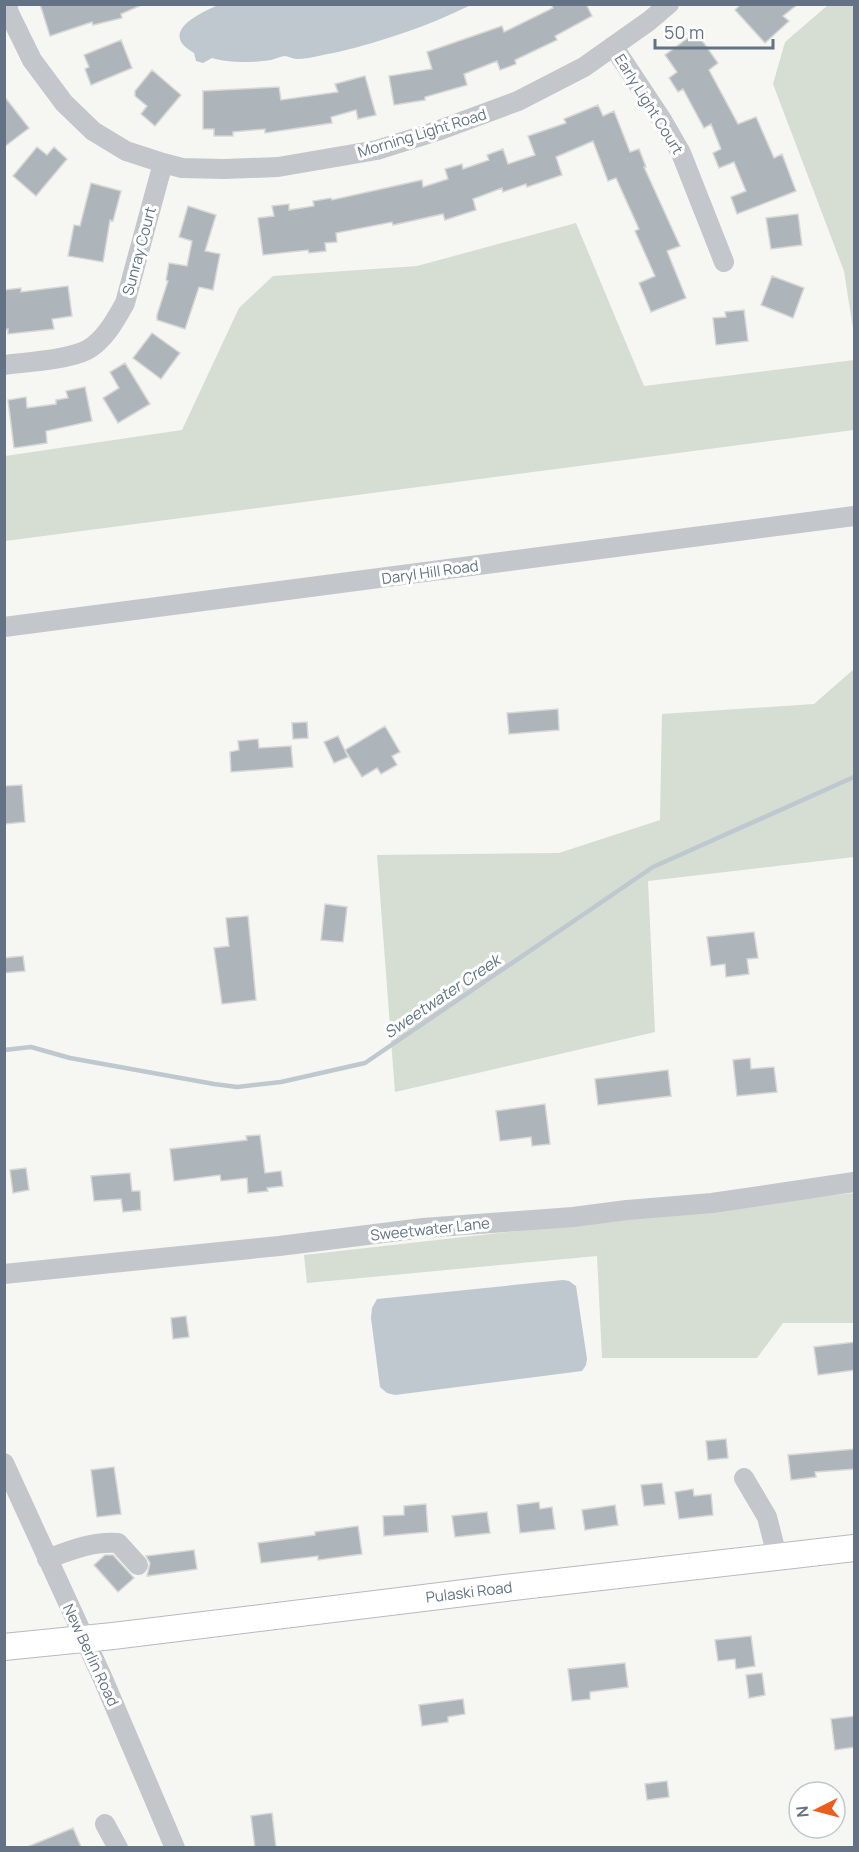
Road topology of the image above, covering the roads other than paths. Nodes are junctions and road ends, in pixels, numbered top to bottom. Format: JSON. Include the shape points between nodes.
{"nodes":[{"id":1,"x":7,"y":4,"type":"edge"},
{"id":2,"x":669,"y":4,"type":"edge"},
{"id":3,"x":613,"y":46,"type":"junction"},
{"id":4,"x":163,"y":163,"type":"junction"},
{"id":5,"x":724,"y":262,"type":"dead end"},
{"id":6,"x":4,"y":364,"type":"edge"},
{"id":7,"x":855,"y":516,"type":"edge"},
{"id":8,"x":4,"y":627,"type":"edge"},
{"id":9,"x":855,"y":1182,"type":"edge"},
{"id":10,"x":4,"y":1274,"type":"edge"},
{"id":11,"x":4,"y":1463,"type":"edge"},
{"id":12,"x":744,"y":1478,"type":"dead end"},
{"id":13,"x":855,"y":1548,"type":"edge"},
{"id":14,"x":777,"y":1556,"type":"junction"},
{"id":15,"x":47,"y":1559,"type":"junction"},
{"id":16,"x":138,"y":1564,"type":"dead end"},
{"id":17,"x":84,"y":1639,"type":"junction"},
{"id":18,"x":4,"y":1647,"type":"edge"},
{"id":19,"x":105,"y":1824,"type":"dead end"},
{"id":20,"x":118,"y":1848,"type":"edge"},
{"id":21,"x":175,"y":1848,"type":"edge"}],
"edges":[{"from":1,"to":4,"type":"street","name":"Morning Light Road","via":[[32,60],[64,103],[93,131],[126,151]]},
{"from":2,"to":3,"type":"street","name":"Morning Light Road"},
{"from":3,"to":4,"type":"street","name":"Morning Light Road","via":[[584,67],[518,101],[377,150],[278,167],[182,168]]},
{"from":3,"to":5,"type":"street","name":"Early Light Court","via":[[681,153]]},
{"from":4,"to":6,"type":"street","name":"Sunray Court","via":[[125,303],[109,328],[87,350]]},
{"from":7,"to":8,"type":"street","name":"Daryl Hill Road"},
{"from":9,"to":10,"type":"street","name":"Sweetwater Lane","via":[[712,1203],[423,1228]]},
{"from":11,"to":15,"type":"street","name":"New Berlin Road"},
{"from":12,"to":14,"type":"street","via":[[767,1516]]},
{"from":13,"to":14,"type":"main road","name":"Pulaski Road"},
{"from":14,"to":17,"type":"main road","name":"Pulaski Road"},
{"from":15,"to":16,"type":"street","via":[[104,1542],[118,1543]]},
{"from":15,"to":17,"type":"street","name":"New Berlin Road"},
{"from":17,"to":18,"type":"main road","name":"Pulaski Road"},
{"from":17,"to":21,"type":"street","name":"New Berlin Road"},
{"from":19,"to":20,"type":"street"}]}
